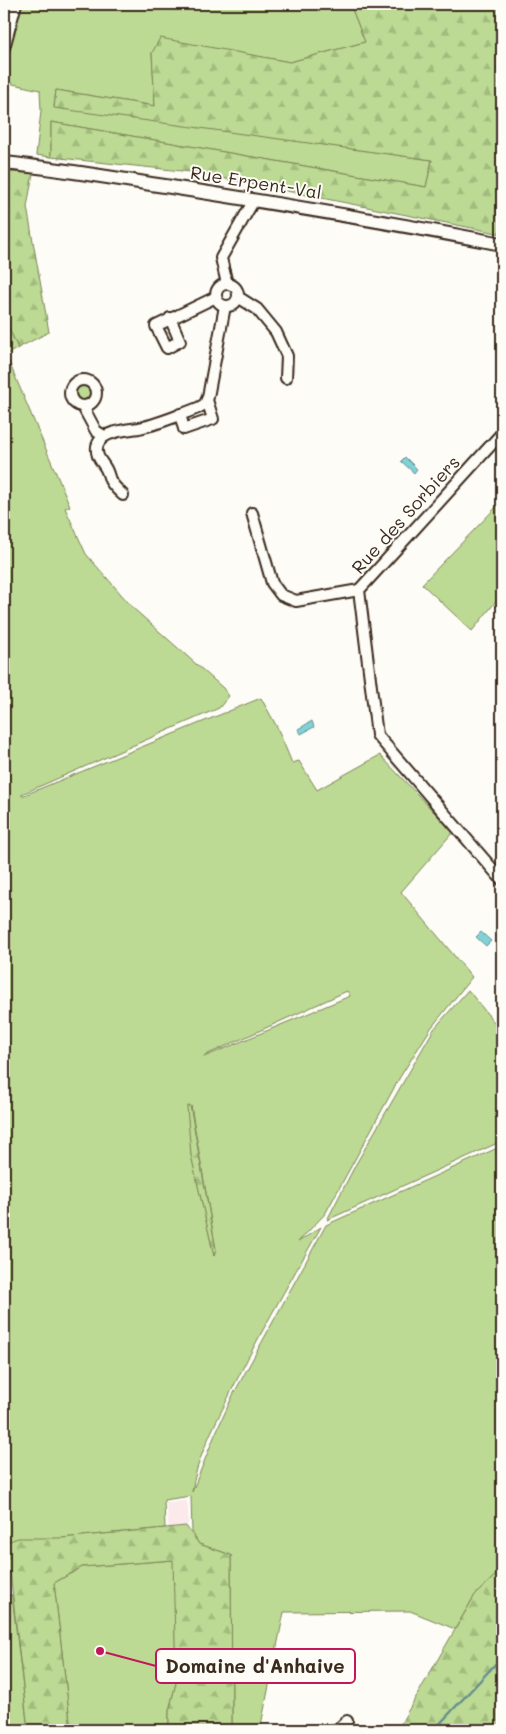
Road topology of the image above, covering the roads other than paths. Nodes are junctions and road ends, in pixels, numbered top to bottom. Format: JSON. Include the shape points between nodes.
{"nodes":[{"id":1,"x":16,"y":4,"type":"edge"},
{"id":2,"x":4,"y":48,"type":"edge"},
{"id":3,"x":4,"y":163,"type":"edge"},
{"id":4,"x":254,"y":200,"type":"junction"},
{"id":5,"x":502,"y":244,"type":"edge"},
{"id":6,"x":227,"y":284,"type":"junction"},
{"id":7,"x":216,"y":296,"type":"junction"},
{"id":8,"x":238,"y":297,"type":"junction"},
{"id":9,"x":225,"y":306,"type":"junction"},
{"id":10,"x":170,"y":318,"type":"dead end"},
{"id":11,"x":286,"y":378,"type":"dead end"},
{"id":12,"x":207,"y":400,"type":"junction"},
{"id":13,"x":83,"y":407,"type":"dead end"},
{"id":14,"x":180,"y":414,"type":"junction"},
{"id":15,"x":502,"y":433,"type":"edge"},
{"id":16,"x":104,"y":436,"type":"junction"},
{"id":17,"x":123,"y":495,"type":"dead end"},
{"id":18,"x":252,"y":513,"type":"dead end"},
{"id":19,"x":359,"y":590,"type":"junction"},
{"id":20,"x":502,"y":880,"type":"edge"},
{"id":21,"x":348,"y":1721,"type":"dead end"},
{"id":22,"x":337,"y":1730,"type":"edge"}],
"edges":[{"from":1,"to":2,"type":"street"},
{"from":3,"to":4,"type":"street","name":"Rue Erpent-Val"},
{"from":4,"to":5,"type":"street","name":"Rue Erpent-Val"},
{"from":4,"to":6,"type":"street","via":[[221,258]]},
{"from":6,"to":7,"type":"street","via":[[217,290]]},
{"from":6,"to":8,"type":"street","via":[[236,288]]},
{"from":7,"to":9,"type":"street","via":[[220,305]]},
{"from":7,"to":10,"type":"street"},
{"from":8,"to":9,"type":"street","via":[[231,306]]},
{"from":8,"to":11,"type":"street","via":[[257,310],[276,332],[287,356]]},
{"from":9,"to":12,"type":"street"},
{"from":12,"to":14,"type":"street","via":[[206,404]]},
{"from":12,"to":14,"type":"street","via":[[213,419],[184,429]]},
{"from":13,"to":16,"type":"street","via":[[96,432]]},
{"from":14,"to":16,"type":"street"},
{"from":15,"to":19,"type":"street","name":"Rue des Sorbiers"},
{"from":16,"to":17,"type":"street","via":[[97,448],[98,456],[111,481]]},
{"from":18,"to":19,"type":"street","via":[[272,583],[281,595],[296,601]]},
{"from":19,"to":20,"type":"street","name":"Rue des Sorbiers","via":[[377,735]]},
{"from":21,"to":22,"type":"street"}]}
